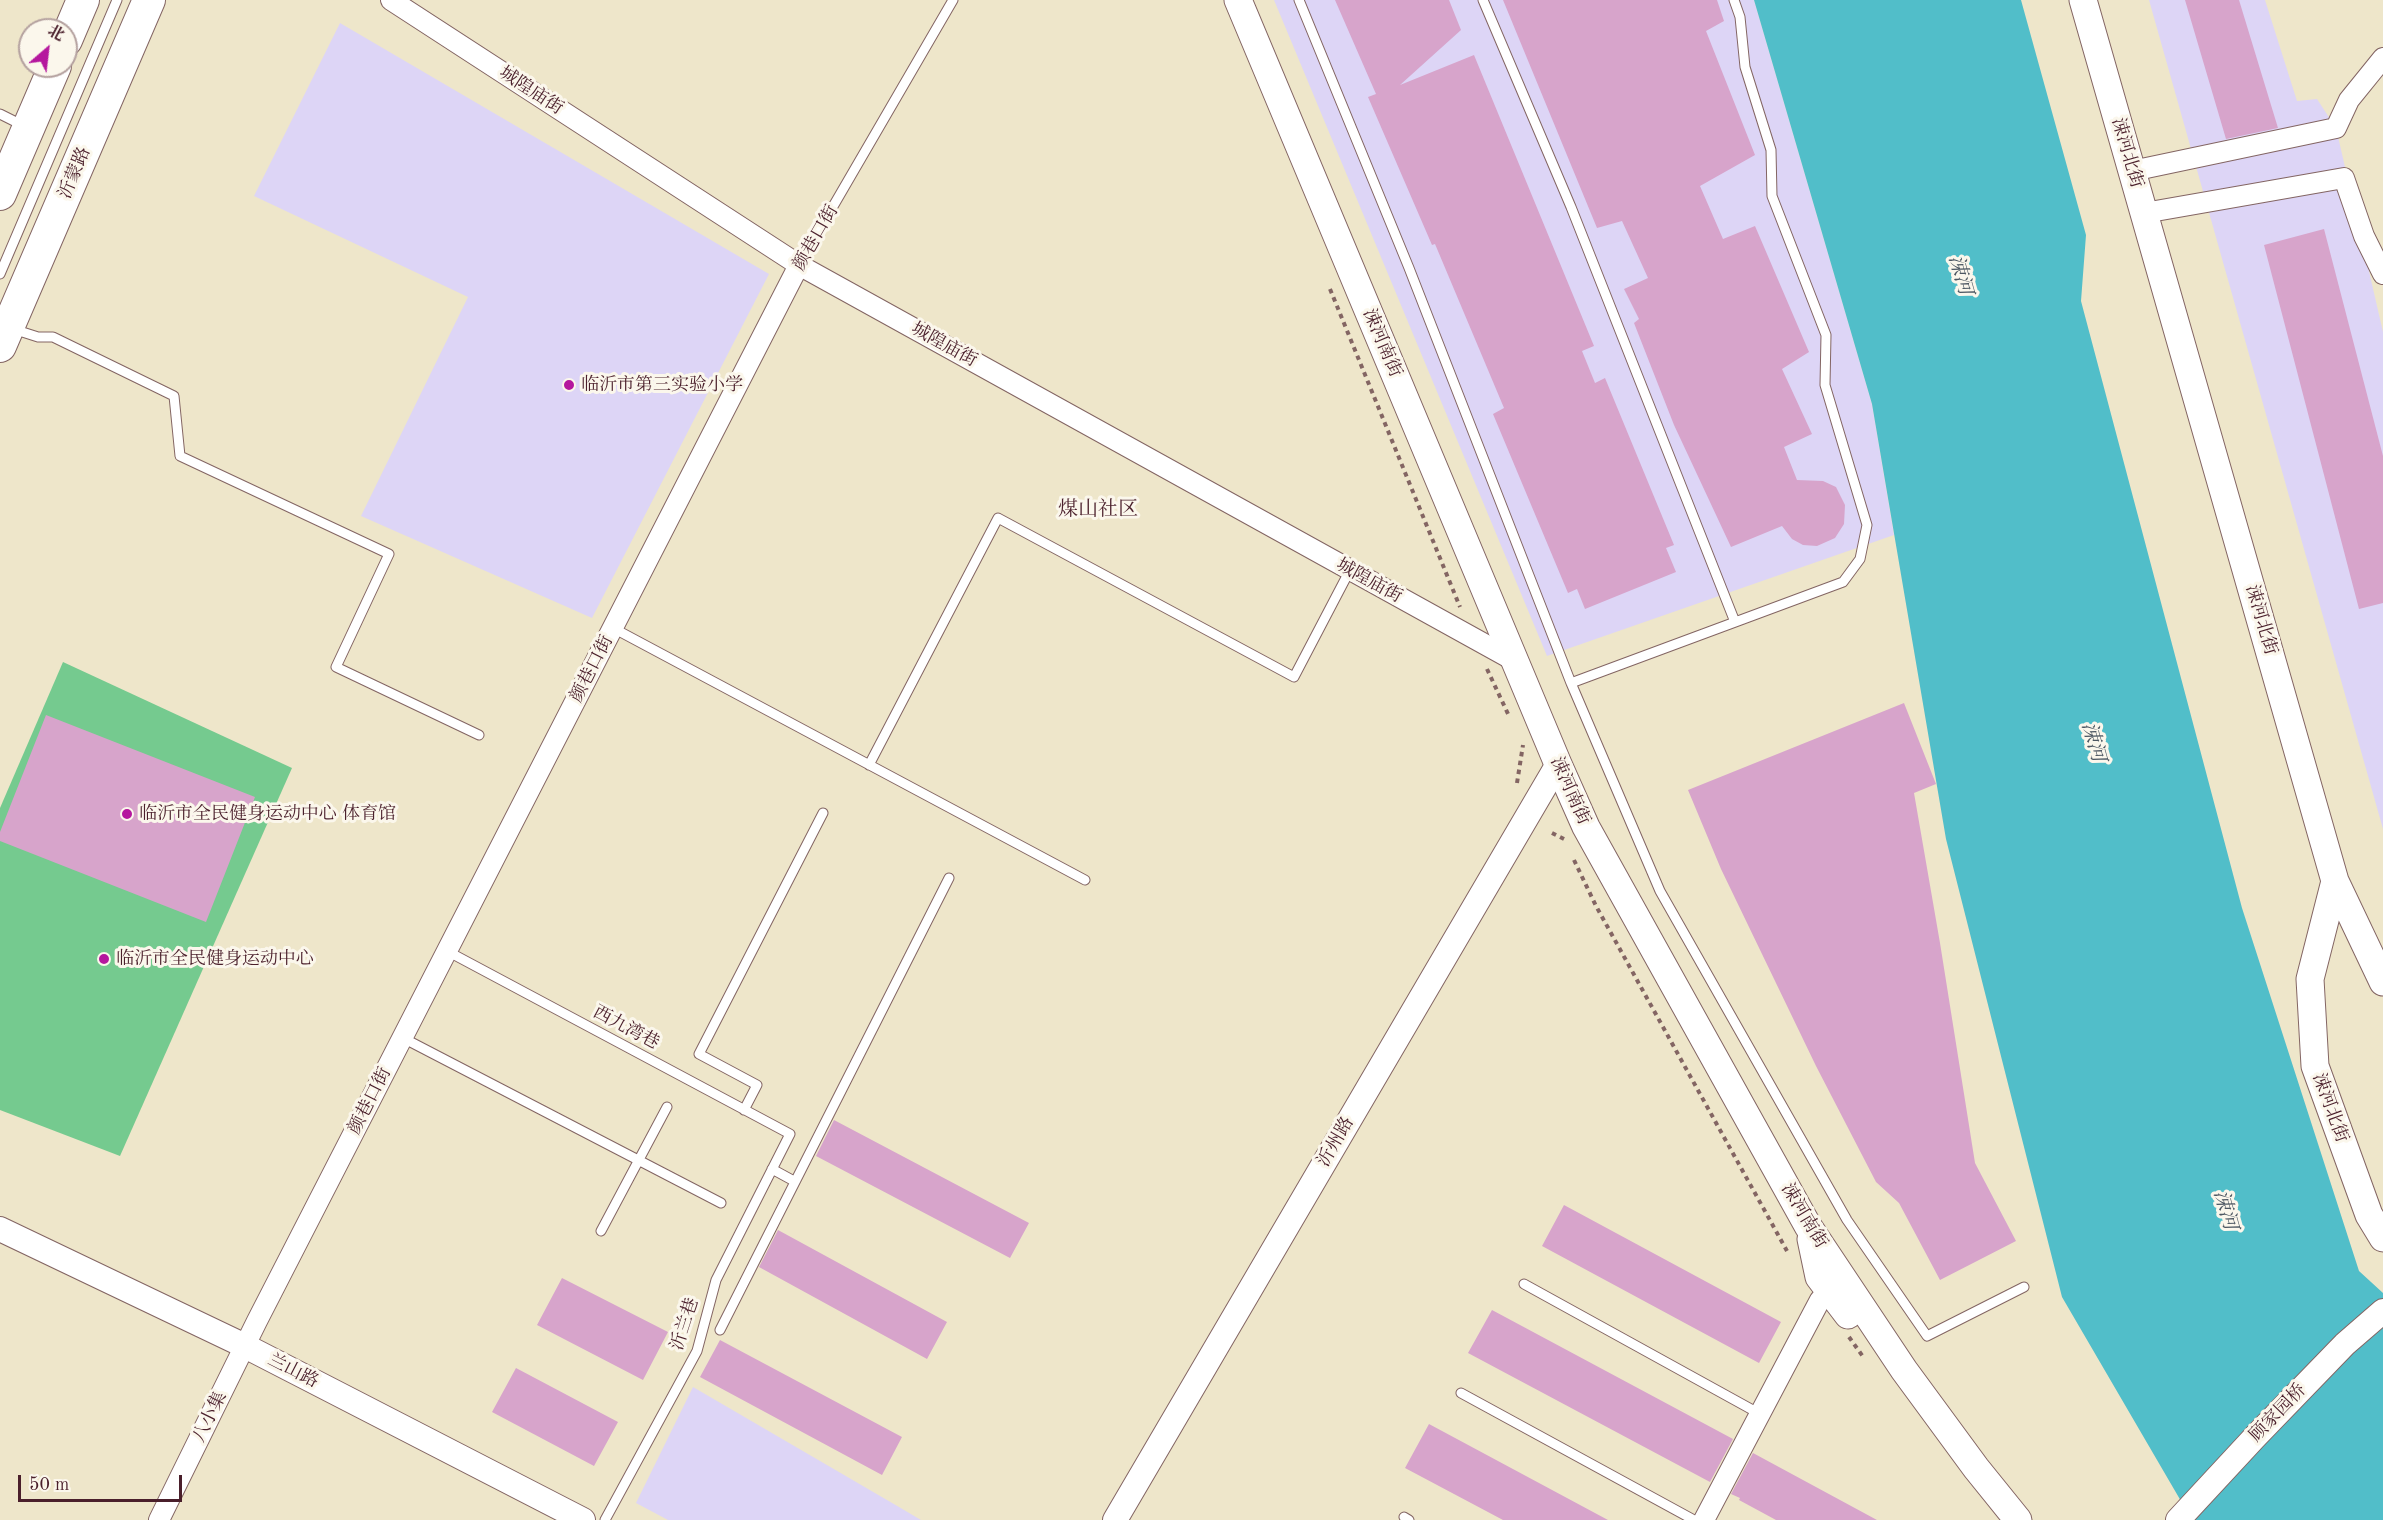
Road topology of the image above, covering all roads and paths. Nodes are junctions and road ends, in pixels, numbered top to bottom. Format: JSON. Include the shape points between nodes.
{"nodes":[{"id":1,"x":83,"y":0,"type":"edge"},
{"id":2,"x":117,"y":0,"type":"edge"},
{"id":3,"x":149,"y":0,"type":"edge"},
{"id":4,"x":391,"y":0,"type":"edge"},
{"id":5,"x":953,"y":0,"type":"edge"},
{"id":6,"x":1239,"y":0,"type":"edge"},
{"id":7,"x":1299,"y":0,"type":"edge"},
{"id":8,"x":1483,"y":0,"type":"edge"},
{"id":9,"x":1734,"y":0,"type":"edge"},
{"id":10,"x":2084,"y":0,"type":"edge"},
{"id":11,"x":75,"y":18,"type":"edge"},
{"id":12,"x":2383,"y":58,"type":"edge"},
{"id":13,"x":50,"y":78,"type":"edge"},
{"id":14,"x":0,"y":114,"type":"edge"},
{"id":15,"x":28,"y":128,"type":"junction"},
{"id":16,"x":2132,"y":171,"type":"junction"},
{"id":17,"x":0,"y":194,"type":"edge"},
{"id":18,"x":2144,"y":213,"type":"junction"},
{"id":19,"x":799,"y":265,"type":"junction"},
{"id":20,"x":0,"y":274,"type":"edge"},
{"id":21,"x":2383,"y":274,"type":"edge"},
{"id":22,"x":1329,"y":285,"type":"dead end"},
{"id":23,"x":4,"y":337,"type":"edge"},
{"id":24,"x":1350,"y":570,"type":"junction"},
{"id":25,"x":1735,"y":621,"type":"junction"},
{"id":26,"x":613,"y":628,"type":"junction"},
{"id":27,"x":1473,"y":638,"type":"junction"},
{"id":28,"x":1515,"y":661,"type":"junction"},
{"id":29,"x":1571,"y":682,"type":"junction"},
{"id":30,"x":1513,"y":724,"type":"dead end"},
{"id":31,"x":479,"y":735,"type":"dead end"},
{"id":32,"x":1518,"y":735,"type":"dead end"},
{"id":33,"x":1558,"y":764,"type":"junction"},
{"id":34,"x":869,"y":765,"type":"junction"},
{"id":35,"x":1517,"y":783,"type":"dead end"},
{"id":36,"x":823,"y":813,"type":"dead end"},
{"id":37,"x":1552,"y":833,"type":"dead end"},
{"id":38,"x":1568,"y":847,"type":"dead end"},
{"id":39,"x":1572,"y":857,"type":"dead end"},
{"id":40,"x":949,"y":878,"type":"dead end"},
{"id":41,"x":1085,"y":880,"type":"dead end"},
{"id":42,"x":2335,"y":881,"type":"junction"},
{"id":43,"x":447,"y":951,"type":"junction"},
{"id":44,"x":2383,"y":982,"type":"edge"},
{"id":45,"x":403,"y":1038,"type":"junction"},
{"id":46,"x":666,"y":1107,"type":"dead end"},
{"id":47,"x":744,"y":1110,"type":"junction"},
{"id":48,"x":790,"y":1134,"type":"joint"},
{"id":49,"x":639,"y":1161,"type":"junction"},
{"id":50,"x":772,"y":1169,"type":"junction"},
{"id":51,"x":794,"y":1181,"type":"junction"},
{"id":52,"x":721,"y":1203,"type":"dead end"},
{"id":53,"x":1808,"y":1226,"type":"junction"},
{"id":54,"x":0,"y":1229,"type":"edge"},
{"id":55,"x":601,"y":1231,"type":"dead end"},
{"id":56,"x":2383,"y":1238,"type":"edge"},
{"id":57,"x":1793,"y":1260,"type":"dead end"},
{"id":58,"x":1524,"y":1284,"type":"dead end"},
{"id":59,"x":2024,"y":1287,"type":"dead end"},
{"id":60,"x":1820,"y":1300,"type":"dead end"},
{"id":61,"x":2383,"y":1311,"type":"edge"},
{"id":62,"x":720,"y":1330,"type":"dead end"},
{"id":63,"x":245,"y":1346,"type":"junction"},
{"id":64,"x":1461,"y":1394,"type":"dead end"},
{"id":65,"x":1760,"y":1414,"type":"junction"},
{"id":66,"x":159,"y":1520,"type":"edge"},
{"id":67,"x":583,"y":1520,"type":"edge"},
{"id":68,"x":605,"y":1520,"type":"edge"},
{"id":69,"x":1115,"y":1520,"type":"edge"},
{"id":70,"x":1694,"y":1520,"type":"edge"},
{"id":71,"x":1704,"y":1520,"type":"edge"},
{"id":72,"x":2006,"y":1520,"type":"edge"},
{"id":73,"x":2018,"y":1520,"type":"edge"},
{"id":74,"x":2038,"y":1520,"type":"edge"},
{"id":75,"x":2178,"y":1520,"type":"edge"}],
"edges":[{"from":1,"to":11,"type":"main road"},
{"from":2,"to":20,"type":"lane"},
{"from":3,"to":23,"type":"main road","name":"沂蒙路"},
{"from":4,"to":19,"type":"street","name":"城隍庙街"},
{"from":5,"to":19,"type":"lane","name":"颜巷口街"},
{"from":6,"to":28,"type":"main road","name":"涑河南街"},
{"from":7,"to":29,"type":"lane"},
{"from":8,"to":25,"type":"lane","via":[[1571,207]]},
{"from":9,"to":25,"type":"lane","via":[[1740,17],[1745,67],[1771,150],[1772,196],[1826,335],[1825,386],[1867,525],[1860,559],[1843,582]]},
{"from":10,"to":16,"type":"main road","name":"涑河北街"},
{"from":12,"to":16,"type":"street","via":[[2349,100],[2336,128]]},
{"from":13,"to":15,"type":"main road"},
{"from":14,"to":15,"type":"lane"},
{"from":15,"to":17,"type":"main road"},
{"from":16,"to":18,"type":"main road","name":"涑河北街"},
{"from":18,"to":21,"type":"street","via":[[2344,178],[2364,236]]},
{"from":18,"to":42,"type":"main road","name":"涑河北街"},
{"from":19,"to":24,"type":"street","name":"城隍庙街"},
{"from":19,"to":26,"type":"street","name":"颜巷口街"},
{"from":22,"to":27,"type":"path"},
{"from":23,"to":31,"type":"lane","via":[[53,337],[174,396],[180,456],[389,554],[336,667]]},
{"from":24,"to":27,"type":"street","name":"城隍庙街"},
{"from":24,"to":34,"type":"lane","via":[[1294,677],[998,518]]},
{"from":25,"to":29,"type":"lane"},
{"from":26,"to":34,"type":"lane"},
{"from":26,"to":43,"type":"street","name":"颜巷口街"},
{"from":27,"to":28,"type":"street","name":"城隍庙街"},
{"from":27,"to":30,"type":"path"},
{"from":28,"to":33,"type":"main road","name":"涑河南街"},
{"from":29,"to":59,"type":"lane","via":[[1660,891],[1847,1220],[1927,1336]]},
{"from":32,"to":35,"type":"path","via":[[1523,746]]},
{"from":33,"to":53,"type":"main road","name":"涑河南街","via":[[1586,827]]},
{"from":33,"to":69,"type":"street","name":"沂州路"},
{"from":34,"to":41,"type":"lane"},
{"from":36,"to":47,"type":"lane","via":[[699,1054],[758,1085]]},
{"from":37,"to":38,"type":"path","via":[[1563,837]]},
{"from":39,"to":57,"type":"path"},
{"from":40,"to":51,"type":"lane"},
{"from":42,"to":44,"type":"main road"},
{"from":42,"to":56,"type":"main road","name":"涑河北街","via":[[2310,979],[2315,1066],[2369,1215]]},
{"from":43,"to":45,"type":"street","name":"颜巷口街"},
{"from":43,"to":47,"type":"lane","name":"西九湾巷"},
{"from":45,"to":49,"type":"lane"},
{"from":45,"to":63,"type":"street","name":"颜巷口街"},
{"from":46,"to":49,"type":"lane"},
{"from":47,"to":48,"type":"lane","name":"西九湾巷"},
{"from":48,"to":50,"type":"lane","name":"沂兰巷"},
{"from":49,"to":52,"type":"lane"},
{"from":49,"to":55,"type":"lane"},
{"from":50,"to":51,"type":"lane"},
{"from":50,"to":68,"type":"lane","name":"沂兰巷","via":[[716,1280],[697,1351]]},
{"from":51,"to":62,"type":"lane"},
{"from":53,"to":72,"type":"main road","via":[[1819,1277]]},
{"from":53,"to":73,"type":"main road","name":"涑河南街","via":[[1904,1370]]},
{"from":53,"to":74,"type":"main road","via":[[1848,1266],[1981,1450]]},
{"from":54,"to":63,"type":"street","name":"兰山路"},
{"from":58,"to":65,"type":"lane"},
{"from":60,"to":65,"type":"street"},
{"from":61,"to":75,"type":"street","name":"顾家园桥","via":[[2345,1344]]},
{"from":63,"to":66,"type":"street","name":"八小集"},
{"from":63,"to":67,"type":"street","name":"兰山路"},
{"from":64,"to":70,"type":"lane"},
{"from":65,"to":71,"type":"street"}]}
